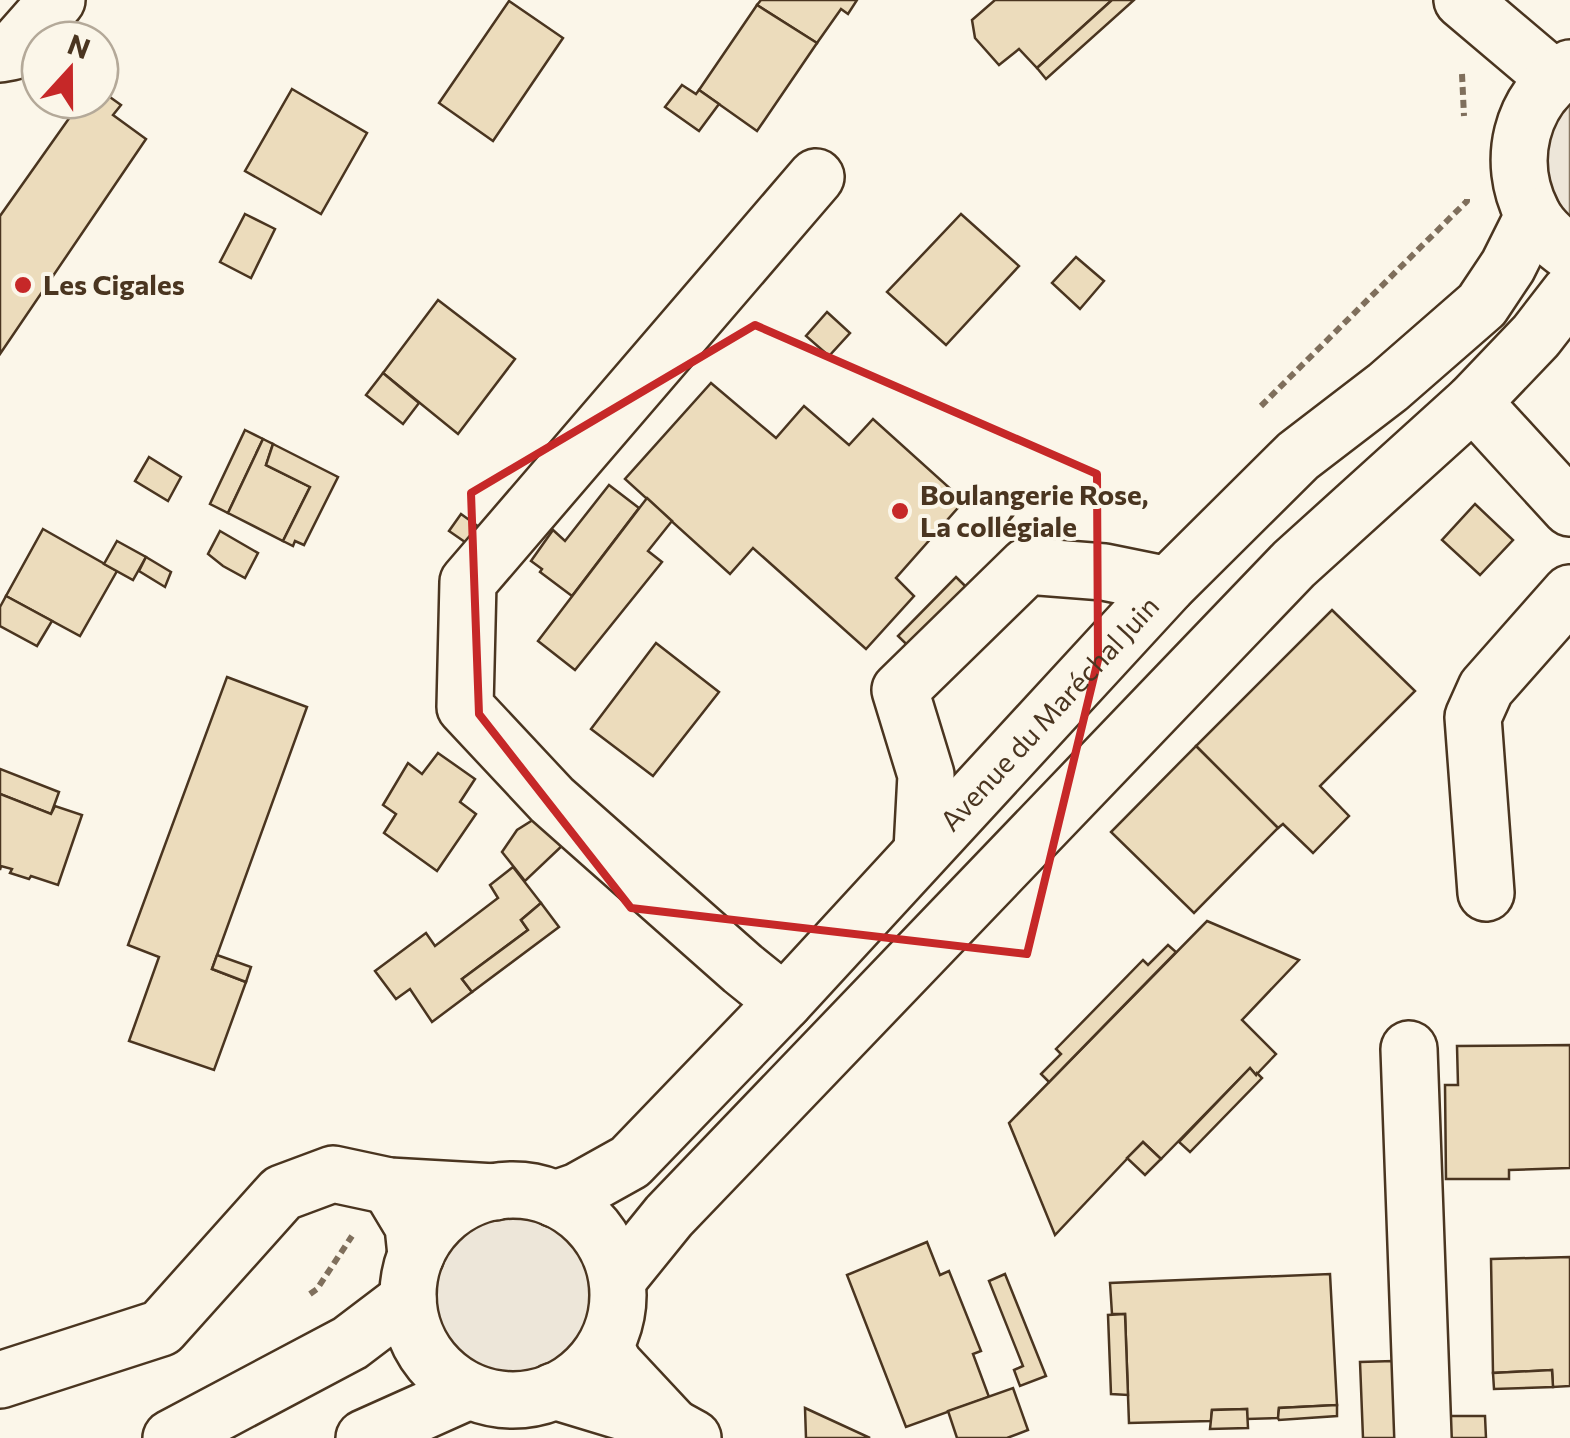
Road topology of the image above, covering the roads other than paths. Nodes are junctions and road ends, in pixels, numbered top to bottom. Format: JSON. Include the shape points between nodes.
{"nodes":[{"id":1,"x":58,"y":0,"type":"edge"},
{"id":2,"x":1462,"y":0,"type":"edge"},
{"id":3,"x":4,"y":57,"type":"edge"},
{"id":4,"x":1562,"y":73,"type":"edge"},
{"id":5,"x":816,"y":177,"type":"dead end"},
{"id":6,"x":1552,"y":235,"type":"edge"},
{"id":7,"x":1570,"y":292,"type":"edge"},
{"id":8,"x":1473,"y":402,"type":"junction"},
{"id":9,"x":1570,"y":508,"type":"edge"},
{"id":10,"x":1168,"y":586,"type":"junction"},
{"id":11,"x":1570,"y":594,"type":"edge"},
{"id":12,"x":922,"y":850,"type":"junction"},
{"id":13,"x":1486,"y":893,"type":"dead end"},
{"id":14,"x":784,"y":1002,"type":"junction"},
{"id":15,"x":1409,"y":1049,"type":"dead end"},
{"id":16,"x":389,"y":1186,"type":"junction"},
{"id":17,"x":495,"y":1192,"type":"junction"},
{"id":18,"x":556,"y":1199,"type":"junction"},
{"id":19,"x":412,"y":1277,"type":"junction"},
{"id":20,"x":618,"y":1278,"type":"junction"},
{"id":21,"x":605,"y":1347,"type":"junction"},
{"id":22,"x":0,"y":1380,"type":"edge"},
{"id":23,"x":469,"y":1391,"type":"junction"},
{"id":24,"x":554,"y":1391,"type":"junction"},
{"id":25,"x":683,"y":1433,"type":"edge"},
{"id":26,"x":171,"y":1438,"type":"edge"},
{"id":27,"x":364,"y":1438,"type":"edge"},
{"id":28,"x":1423,"y":1438,"type":"edge"}],
"edges":[{"from":1,"to":3,"type":"main road"},
{"from":2,"to":4,"type":"main road"},
{"from":4,"to":6,"type":"main road","via":[[1535,101],[1518,158],[1522,188]]},
{"from":5,"to":14,"type":"main road","via":[[468,582],[465,708],[552,800]]},
{"from":6,"to":10,"type":"main road","name":"Avenue du Maréchal Juin","via":[[1508,266],[1450,334],[1298,456]]},
{"from":7,"to":8,"type":"main road"},
{"from":8,"to":9,"type":"main road"},
{"from":8,"to":20,"type":"main road","via":[[1294,564],[668,1216]]},
{"from":10,"to":12,"type":"main road","name":"Avenue du Maréchal Juin"},
{"from":10,"to":12,"type":"main road","via":[[1026,566],[900,690],[926,774]]},
{"from":11,"to":13,"type":"main road","via":[[1486,688],[1473,717]]},
{"from":12,"to":14,"type":"main road","name":"Avenue du Maréchal Juin"},
{"from":14,"to":18,"type":"main road","name":"Avenue du Maréchal Juin","via":[[630,1162]]},
{"from":15,"to":28,"type":"main road"},
{"from":16,"to":17,"type":"main road"},
{"from":16,"to":19,"type":"main road","via":[[413,1226]]},
{"from":16,"to":22,"type":"main road","via":[[333,1174],[282,1193],[161,1328]]},
{"from":17,"to":18,"type":"main road"},
{"from":17,"to":19,"type":"main road","via":[[441,1219],[426,1236]]},
{"from":18,"to":20,"type":"main road","via":[[597,1231]]},
{"from":19,"to":23,"type":"main road","via":[[413,1327],[426,1354]]},
{"from":19,"to":26,"type":"main road","via":[[350,1343]]},
{"from":20,"to":21,"type":"main road","via":[[618,1309]]},
{"from":21,"to":24,"type":"main road","via":[[594,1365]]},
{"from":21,"to":25,"type":"main road"},
{"from":23,"to":24,"type":"main road","via":[[502,1401]]},
{"from":23,"to":27,"type":"main road"},
{"from":24,"to":25,"type":"main road"}]}
